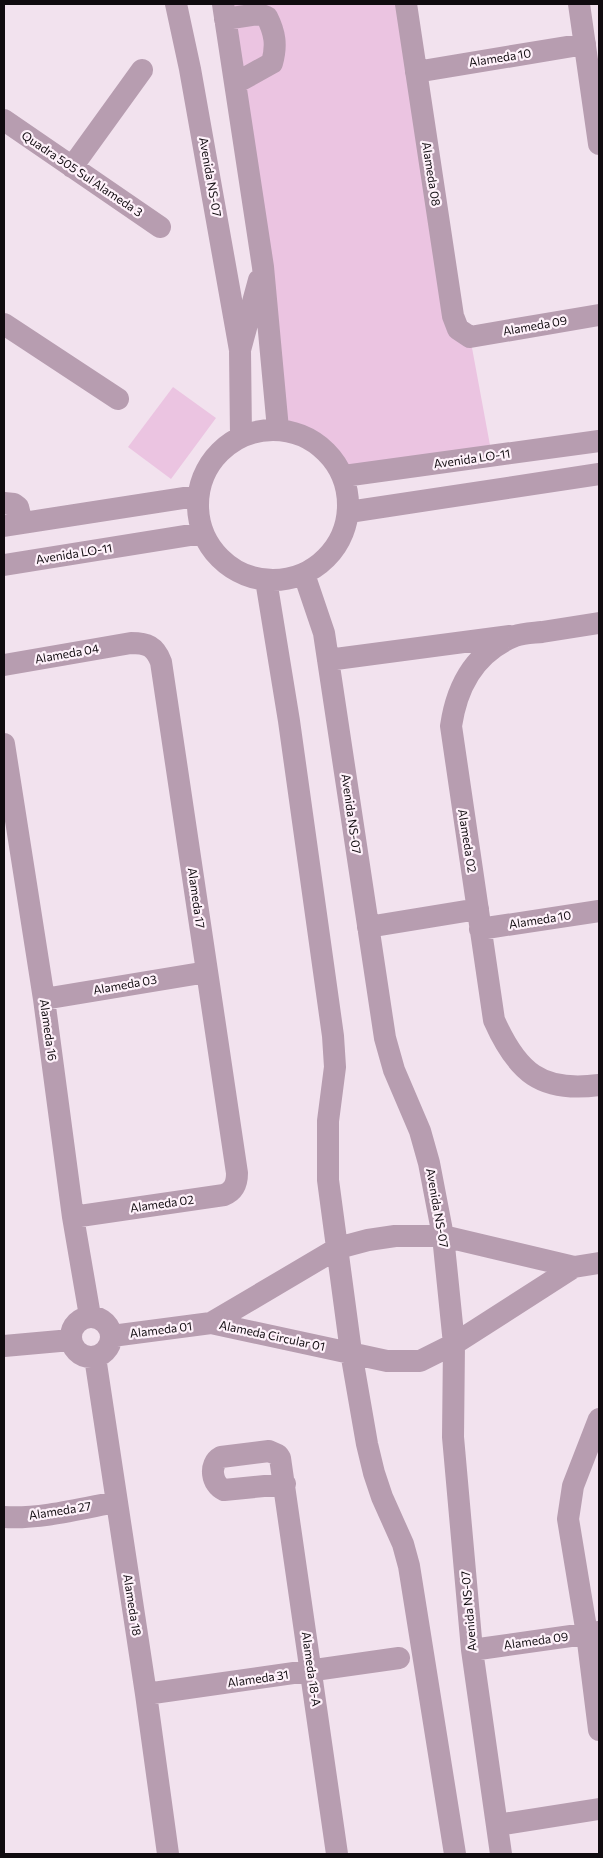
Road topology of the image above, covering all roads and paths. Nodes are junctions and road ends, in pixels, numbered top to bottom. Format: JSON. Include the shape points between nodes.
{"nodes":[{"id":1,"x":176,"y":4,"type":"edge"},
{"id":2,"x":406,"y":4,"type":"edge"},
{"id":3,"x":579,"y":4,"type":"edge"},
{"id":4,"x":224,"y":11,"type":"edge"},
{"id":5,"x":584,"y":44,"type":"junction"},
{"id":6,"x":142,"y":70,"type":"dead end"},
{"id":7,"x":416,"y":72,"type":"junction"},
{"id":8,"x":236,"y":83,"type":"junction"},
{"id":9,"x":4,"y":120,"type":"edge"},
{"id":10,"x":599,"y":144,"type":"edge"},
{"id":11,"x":72,"y":167,"type":"junction"},
{"id":12,"x":160,"y":227,"type":"dead end"},
{"id":13,"x":263,"y":267,"type":"junction"},
{"id":14,"x":599,"y":315,"type":"edge"},
{"id":15,"x":4,"y":324,"type":"edge"},
{"id":16,"x":470,"y":337,"type":"joint"},
{"id":17,"x":240,"y":350,"type":"junction"},
{"id":18,"x":118,"y":399,"type":"dead end"},
{"id":19,"x":278,"y":429,"type":"junction"},
{"id":20,"x":241,"y":437,"type":"junction"},
{"id":21,"x":599,"y":441,"type":"edge"},
{"id":22,"x":599,"y":474,"type":"edge"},
{"id":23,"x":344,"y":476,"type":"junction"},
{"id":24,"x":196,"y":496,"type":"junction"},
{"id":25,"x":4,"y":503,"type":"edge"},
{"id":26,"x":349,"y":512,"type":"junction"},
{"id":27,"x":13,"y":525,"type":"edge"},
{"id":28,"x":203,"y":533,"type":"junction"},
{"id":29,"x":4,"y":565,"type":"edge"},
{"id":30,"x":304,"y":574,"type":"junction"},
{"id":31,"x":266,"y":580,"type":"junction"},
{"id":32,"x":599,"y":623,"type":"edge"},
{"id":33,"x":516,"y":636,"type":"junction"},
{"id":34,"x":131,"y":643,"type":"joint"},
{"id":35,"x":328,"y":660,"type":"junction"},
{"id":36,"x":4,"y":665,"type":"edge"},
{"id":37,"x":4,"y":744,"type":"edge"},
{"id":38,"x":10,"y":836,"type":"edge"},
{"id":39,"x":599,"y":911,"type":"edge"},
{"id":40,"x":479,"y":919,"type":"junction"},
{"id":41,"x":368,"y":927,"type":"junction"},
{"id":42,"x":206,"y":972,"type":"junction"},
{"id":43,"x":44,"y":998,"type":"junction"},
{"id":44,"x":599,"y":1085,"type":"edge"},
{"id":45,"x":237,"y":1174,"type":"joint"},
{"id":46,"x":73,"y":1217,"type":"junction"},
{"id":47,"x":443,"y":1236,"type":"junction"},
{"id":48,"x":338,"y":1248,"type":"junction"},
{"id":49,"x":599,"y":1264,"type":"edge"},
{"id":50,"x":574,"y":1267,"type":"junction"},
{"id":51,"x":90,"y":1316,"type":"junction"},
{"id":52,"x":211,"y":1324,"type":"junction"},
{"id":53,"x":112,"y":1336,"type":"junction"},
{"id":54,"x":71,"y":1340,"type":"junction"},
{"id":55,"x":454,"y":1344,"type":"junction"},
{"id":56,"x":4,"y":1346,"type":"edge"},
{"id":57,"x":351,"y":1352,"type":"junction"},
{"id":58,"x":95,"y":1357,"type":"junction"},
{"id":59,"x":599,"y":1419,"type":"edge"},
{"id":60,"x":285,"y":1484,"type":"dead end"},
{"id":61,"x":116,"y":1502,"type":"junction"},
{"id":62,"x":4,"y":1517,"type":"edge"},
{"id":63,"x":593,"y":1633,"type":"edge"},
{"id":64,"x":472,"y":1650,"type":"junction"},
{"id":65,"x":399,"y":1658,"type":"dead end"},
{"id":66,"x":311,"y":1672,"type":"junction"},
{"id":67,"x":146,"y":1694,"type":"junction"},
{"id":68,"x":599,"y":1730,"type":"edge"},
{"id":69,"x":599,"y":1809,"type":"edge"},
{"id":70,"x":497,"y":1825,"type":"junction"},
{"id":71,"x":168,"y":1854,"type":"edge"},
{"id":72,"x":337,"y":1854,"type":"edge"},
{"id":73,"x":455,"y":1854,"type":"edge"},
{"id":74,"x":501,"y":1854,"type":"edge"}],
"edges":[{"from":1,"to":17,"type":"street","name":"Avenida NS-07"},
{"from":2,"to":7,"type":"street","name":"Alameda 08"},
{"from":3,"to":5,"type":"street"},
{"from":4,"to":8,"type":"street","name":"Avenida NS-07"},
{"from":4,"to":8,"type":"street","via":[[268,17],[274,30],[276,48],[272,63]]},
{"from":5,"to":7,"type":"street","name":"Alameda 10"},
{"from":5,"to":10,"type":"street"},
{"from":6,"to":11,"type":"street"},
{"from":7,"to":16,"type":"street","name":"Alameda 08","via":[[453,316],[458,330]]},
{"from":8,"to":13,"type":"street","name":"Avenida NS-07"},
{"from":9,"to":11,"type":"street","name":"Quadra 505 Sul Alameda 3"},
{"from":11,"to":12,"type":"street","name":"Quadra 505 Sul Alameda 3"},
{"from":13,"to":17,"type":"street","name":"Avenida NS-07"},
{"from":13,"to":19,"type":"street","name":"Avenida NS-07"},
{"from":14,"to":16,"type":"street","name":"Alameda 09"},
{"from":15,"to":18,"type":"street"},
{"from":17,"to":20,"type":"street","name":"Avenida NS-07"},
{"from":19,"to":20,"type":"street"},
{"from":19,"to":23,"type":"street","via":[[306,436],[328,453]]},
{"from":20,"to":24,"type":"street","via":[[220,452],[204,473]]},
{"from":21,"to":23,"type":"street","name":"Avenida LO-11"},
{"from":22,"to":26,"type":"street"},
{"from":23,"to":26,"type":"street"},
{"from":24,"to":27,"type":"street"},
{"from":24,"to":28,"type":"street"},
{"from":25,"to":27,"type":"street","via":[[18,507]]},
{"from":26,"to":30,"type":"street","via":[[342,538],[326,559]]},
{"from":28,"to":29,"type":"street","name":"Avenida LO-11"},
{"from":28,"to":31,"type":"street","via":[[213,551],[228,566],[246,576]]},
{"from":30,"to":31,"type":"street","via":[[286,580]]},
{"from":30,"to":35,"type":"street","name":"Avenida NS-07","via":[[324,633]]},
{"from":31,"to":48,"type":"street","via":[[333,1036],[335,1067],[328,1121],[328,1180]]},
{"from":32,"to":33,"type":"street","name":"Alameda 02"},
{"from":33,"to":35,"type":"street"},
{"from":33,"to":40,"type":"street","name":"Alameda 02","via":[[494,648],[464,679],[452,718]]},
{"from":34,"to":36,"type":"street","name":"Alameda 04"},
{"from":34,"to":42,"type":"street","name":"Alameda 17","via":[[154,648],[161,662]]},
{"from":35,"to":41,"type":"street","name":"Avenida NS-07"},
{"from":37,"to":38,"type":"street","name":"Alameda 16"},
{"from":38,"to":43,"type":"street","name":"Alameda 16"},
{"from":39,"to":40,"type":"street","name":"Alameda 10"},
{"from":40,"to":41,"type":"street","name":"Alameda 10"},
{"from":40,"to":44,"type":"street","name":"Alameda 02","via":[[494,1020],[505,1043],[521,1064],[542,1080],[561,1087]]},
{"from":41,"to":47,"type":"street","name":"Avenida NS-07","via":[[385,1038],[394,1070],[420,1131]]},
{"from":42,"to":43,"type":"street","name":"Alameda 03"},
{"from":42,"to":45,"type":"street","name":"Alameda 17"},
{"from":43,"to":46,"type":"street","name":"Alameda 16"},
{"from":45,"to":46,"type":"street","name":"Alameda 02","via":[[231,1192],[224,1195]]},
{"from":46,"to":51,"type":"street","name":"Alameda 16"},
{"from":47,"to":48,"type":"street","name":"Alameda Circular 01","via":[[395,1236]]},
{"from":47,"to":50,"type":"street","name":"Alameda Circular 01"},
{"from":47,"to":55,"type":"street","name":"Avenida NS-07"},
{"from":48,"to":52,"type":"street","name":"Alameda Circular 01"},
{"from":48,"to":57,"type":"street"},
{"from":49,"to":50,"type":"street","name":"Alameda Circular 01"},
{"from":50,"to":55,"type":"street","name":"Alameda Circular 01"},
{"from":51,"to":53,"type":"street","via":[[102,1320]]},
{"from":51,"to":54,"type":"street","via":[[75,1324]]},
{"from":52,"to":53,"type":"street","name":"Alameda 01"},
{"from":52,"to":57,"type":"street","name":"Alameda Circular 01"},
{"from":53,"to":58,"type":"street","via":[[105,1352]]},
{"from":54,"to":56,"type":"street"},
{"from":54,"to":58,"type":"street","via":[[82,1355]]},
{"from":55,"to":57,"type":"street","name":"Alameda Circular 01","via":[[420,1361],[387,1361]]},
{"from":55,"to":64,"type":"street","name":"Avenida NS-07","via":[[453,1437]]},
{"from":57,"to":73,"type":"street","via":[[374,1473],[409,1566]]},
{"from":58,"to":61,"type":"street","name":"Alameda 18"},
{"from":59,"to":63,"type":"street","via":[[573,1486],[568,1519]]},
{"from":60,"to":66,"type":"street","name":"Alameda 18-A"},
{"from":61,"to":62,"type":"street","name":"Alameda 27","via":[[69,1511]]},
{"from":61,"to":67,"type":"street","name":"Alameda 18"},
{"from":63,"to":64,"type":"street","name":"Alameda 09"},
{"from":63,"to":68,"type":"street"},
{"from":64,"to":70,"type":"street","name":"Avenida NS-07"},
{"from":65,"to":66,"type":"street","name":"Alameda 31"},
{"from":66,"to":67,"type":"street","name":"Alameda 31"},
{"from":66,"to":72,"type":"street","name":"Alameda 18-A"},
{"from":67,"to":71,"type":"street","name":"Alameda 18"},
{"from":69,"to":70,"type":"street"},
{"from":70,"to":74,"type":"street","name":"Avenida NS-07"}]}
